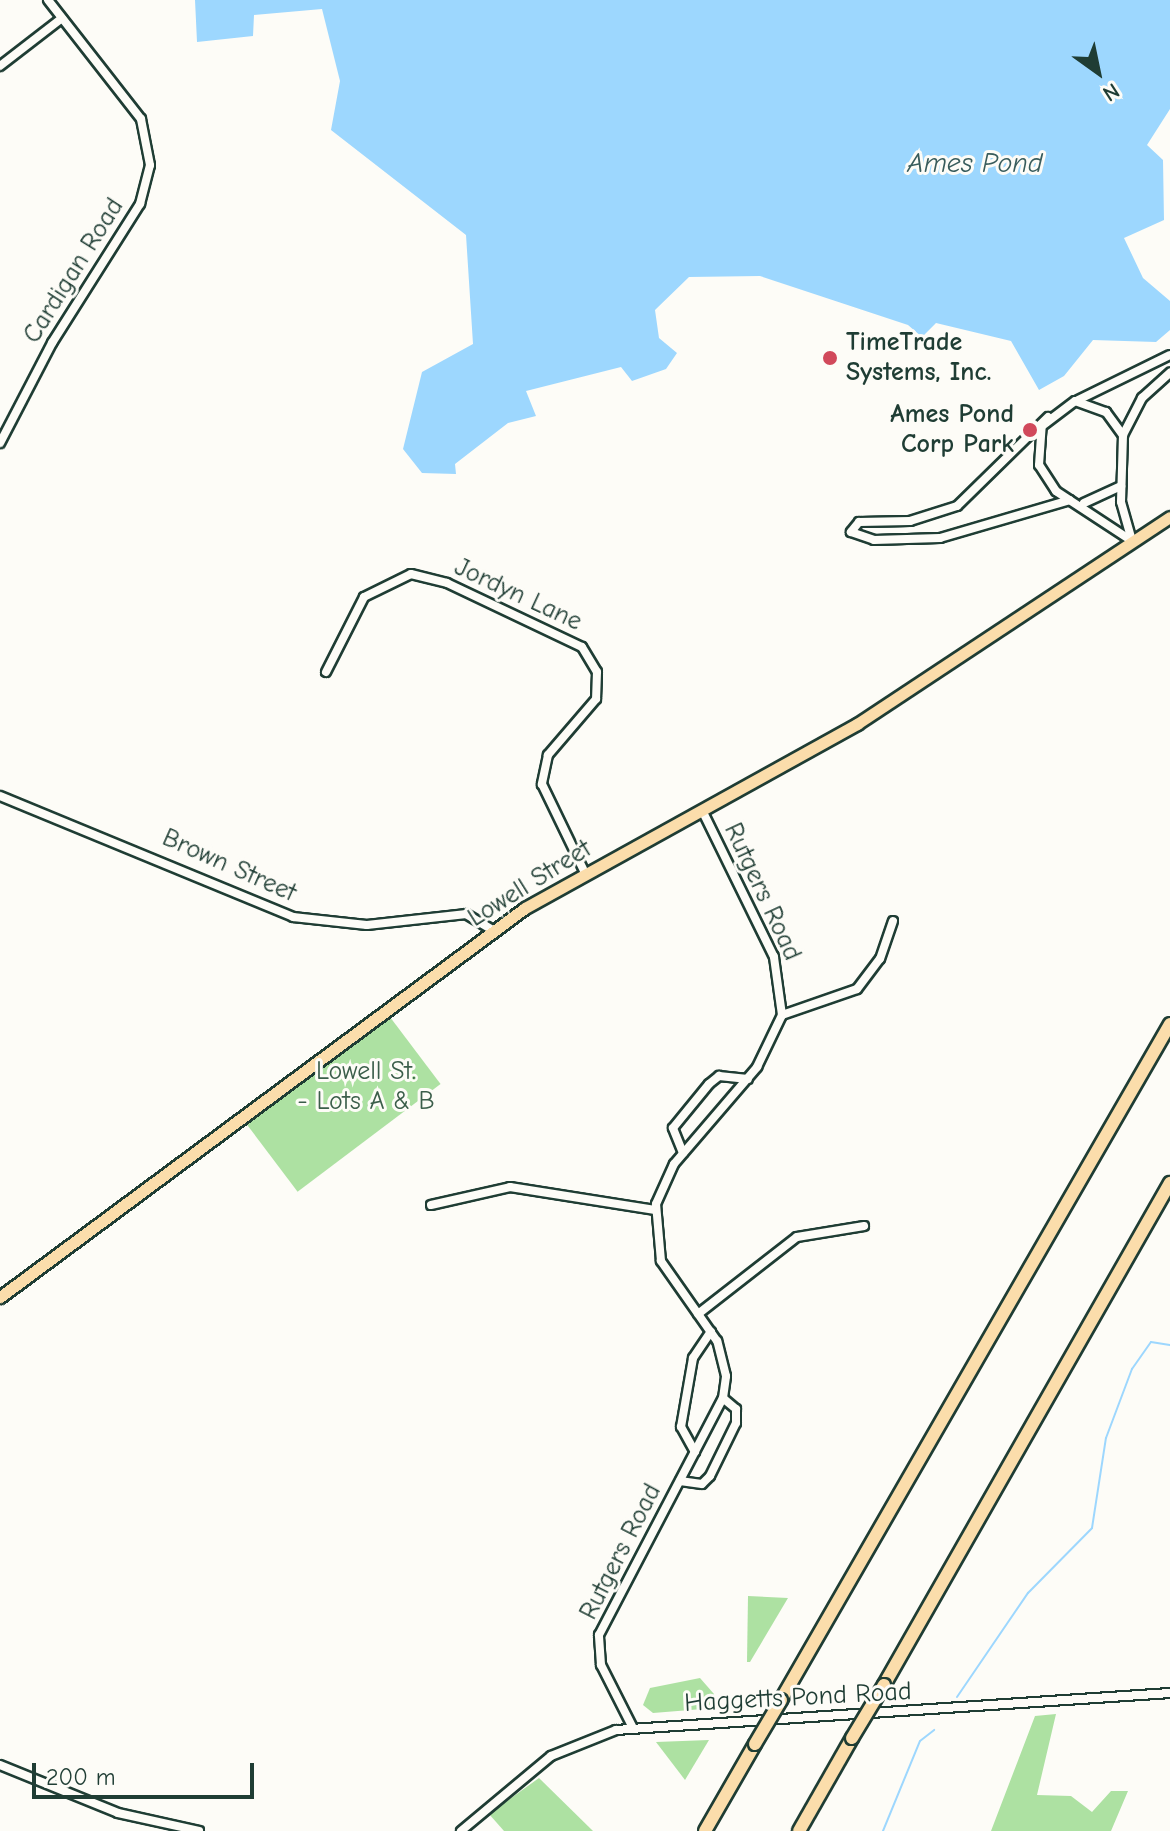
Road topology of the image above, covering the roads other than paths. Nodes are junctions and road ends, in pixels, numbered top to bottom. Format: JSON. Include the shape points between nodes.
{"nodes":[{"id":1,"x":48,"y":0,"type":"edge"},
{"id":2,"x":62,"y":18,"type":"junction"},
{"id":3,"x":0,"y":66,"type":"edge"},
{"id":4,"x":1170,"y":355,"type":"edge"},
{"id":5,"x":1170,"y":373,"type":"edge"},
{"id":6,"x":1075,"y":401,"type":"junction"},
{"id":7,"x":1048,"y":417,"type":"junction"},
{"id":8,"x":1123,"y":435,"type":"junction"},
{"id":9,"x":0,"y":443,"type":"edge"},
{"id":10,"x":1121,"y":486,"type":"junction"},
{"id":11,"x":1074,"y":501,"type":"junction"},
{"id":12,"x":1170,"y":517,"type":"edge"},
{"id":13,"x":1132,"y":541,"type":"junction"},
{"id":14,"x":326,"y":672,"type":"dead end"},
{"id":15,"x":0,"y":796,"type":"edge"},
{"id":16,"x":702,"y":810,"type":"junction"},
{"id":17,"x":585,"y":873,"type":"junction"},
{"id":18,"x":893,"y":921,"type":"dead end"},
{"id":19,"x":493,"y":930,"type":"junction"},
{"id":20,"x":782,"y":1015,"type":"junction"},
{"id":21,"x":1170,"y":1024,"type":"edge"},
{"id":22,"x":748,"y":1079,"type":"junction"},
{"id":23,"x":683,"y":1153,"type":"junction"},
{"id":24,"x":1170,"y":1183,"type":"edge"},
{"id":25,"x":431,"y":1205,"type":"dead end"},
{"id":26,"x":655,"y":1210,"type":"junction"},
{"id":27,"x":864,"y":1226,"type":"dead end"},
{"id":28,"x":0,"y":1297,"type":"edge"},
{"id":29,"x":698,"y":1314,"type":"junction"},
{"id":30,"x":711,"y":1331,"type":"junction"},
{"id":31,"x":723,"y":1398,"type":"junction"},
{"id":32,"x":695,"y":1452,"type":"junction"},
{"id":33,"x":680,"y":1481,"type":"junction"},
{"id":34,"x":1170,"y":1693,"type":"edge"},
{"id":35,"x":633,"y":1728,"type":"junction"},
{"id":36,"x":0,"y":1765,"type":"edge"},
{"id":37,"x":199,"y":1831,"type":"edge"},
{"id":38,"x":461,"y":1831,"type":"edge"},
{"id":39,"x":705,"y":1831,"type":"edge"},
{"id":40,"x":799,"y":1831,"type":"edge"}],
"edges":[{"from":1,"to":2,"type":"street","name":"Cardigan Road"},
{"from":2,"to":3,"type":"street"},
{"from":2,"to":9,"type":"street","name":"Cardigan Road","via":[[141,119],[150,165],[140,204],[52,343]]},
{"from":4,"to":6,"type":"street"},
{"from":5,"to":8,"type":"street","via":[[1142,398]]},
{"from":6,"to":7,"type":"street"},
{"from":6,"to":8,"type":"street","via":[[1106,412]]},
{"from":7,"to":11,"type":"street","via":[[1036,455],[1049,483]]},
{"from":7,"to":11,"type":"street","via":[[957,506],[910,521],[859,522],[851,532],[874,540],[940,538]]},
{"from":8,"to":10,"type":"street"},
{"from":10,"to":11,"type":"street","via":[[1111,497]]},
{"from":10,"to":13,"type":"street"},
{"from":11,"to":13,"type":"street"},
{"from":12,"to":13,"type":"main road","name":"Lowell Street"},
{"from":13,"to":16,"type":"main road","name":"Lowell Street","via":[[877,711]]},
{"from":14,"to":17,"type":"street","name":"Jordyn Lane","via":[[364,597],[411,574],[447,583],[582,647],[598,675],[595,704],[548,755],[542,784]]},
{"from":15,"to":19,"type":"street","name":"Brown Street","via":[[293,917],[367,925],[466,914]]},
{"from":16,"to":17,"type":"main road","name":"Lowell Street"},
{"from":16,"to":20,"type":"street","name":"Rutgers Road","via":[[774,957]]},
{"from":17,"to":19,"type":"main road","name":"Lowell Street"},
{"from":18,"to":20,"type":"street","via":[[880,959],[857,989]]},
{"from":19,"to":28,"type":"main road","name":"Lowell Street"},
{"from":20,"to":22,"type":"street","name":"Rutgers Road"},
{"from":21,"to":39,"type":"highway","bridge":true},
{"from":22,"to":23,"type":"street","name":"Rutgers Road"},
{"from":22,"to":23,"type":"street","via":[[719,1076],[709,1084],[673,1128]]},
{"from":23,"to":26,"type":"street","name":"Rutgers Road","via":[[663,1182]]},
{"from":24,"to":40,"type":"highway","bridge":true},
{"from":25,"to":26,"type":"street","via":[[510,1187]]},
{"from":26,"to":29,"type":"street","name":"Rutgers Road","via":[[661,1261]]},
{"from":27,"to":29,"type":"street","via":[[797,1237]]},
{"from":29,"to":30,"type":"street","name":"Rutgers Road"},
{"from":30,"to":31,"type":"street","name":"Rutgers Road","via":[[726,1368]]},
{"from":30,"to":32,"type":"street","via":[[693,1358],[681,1427]]},
{"from":31,"to":32,"type":"street","name":"Rutgers Road"},
{"from":31,"to":33,"type":"street","name":"Rutgers Road","via":[[736,1409],[736,1423],[710,1476],[702,1484]]},
{"from":32,"to":33,"type":"street","name":"Rutgers Road"},
{"from":33,"to":35,"type":"street","name":"Rutgers Road","via":[[599,1635],[601,1665]]},
{"from":34,"to":35,"type":"street","name":"Haggetts Pond Road"},
{"from":35,"to":38,"type":"street","name":"Haggetts Pond Road","via":[[551,1756]]},
{"from":36,"to":37,"type":"street","via":[[118,1813]]}]}
